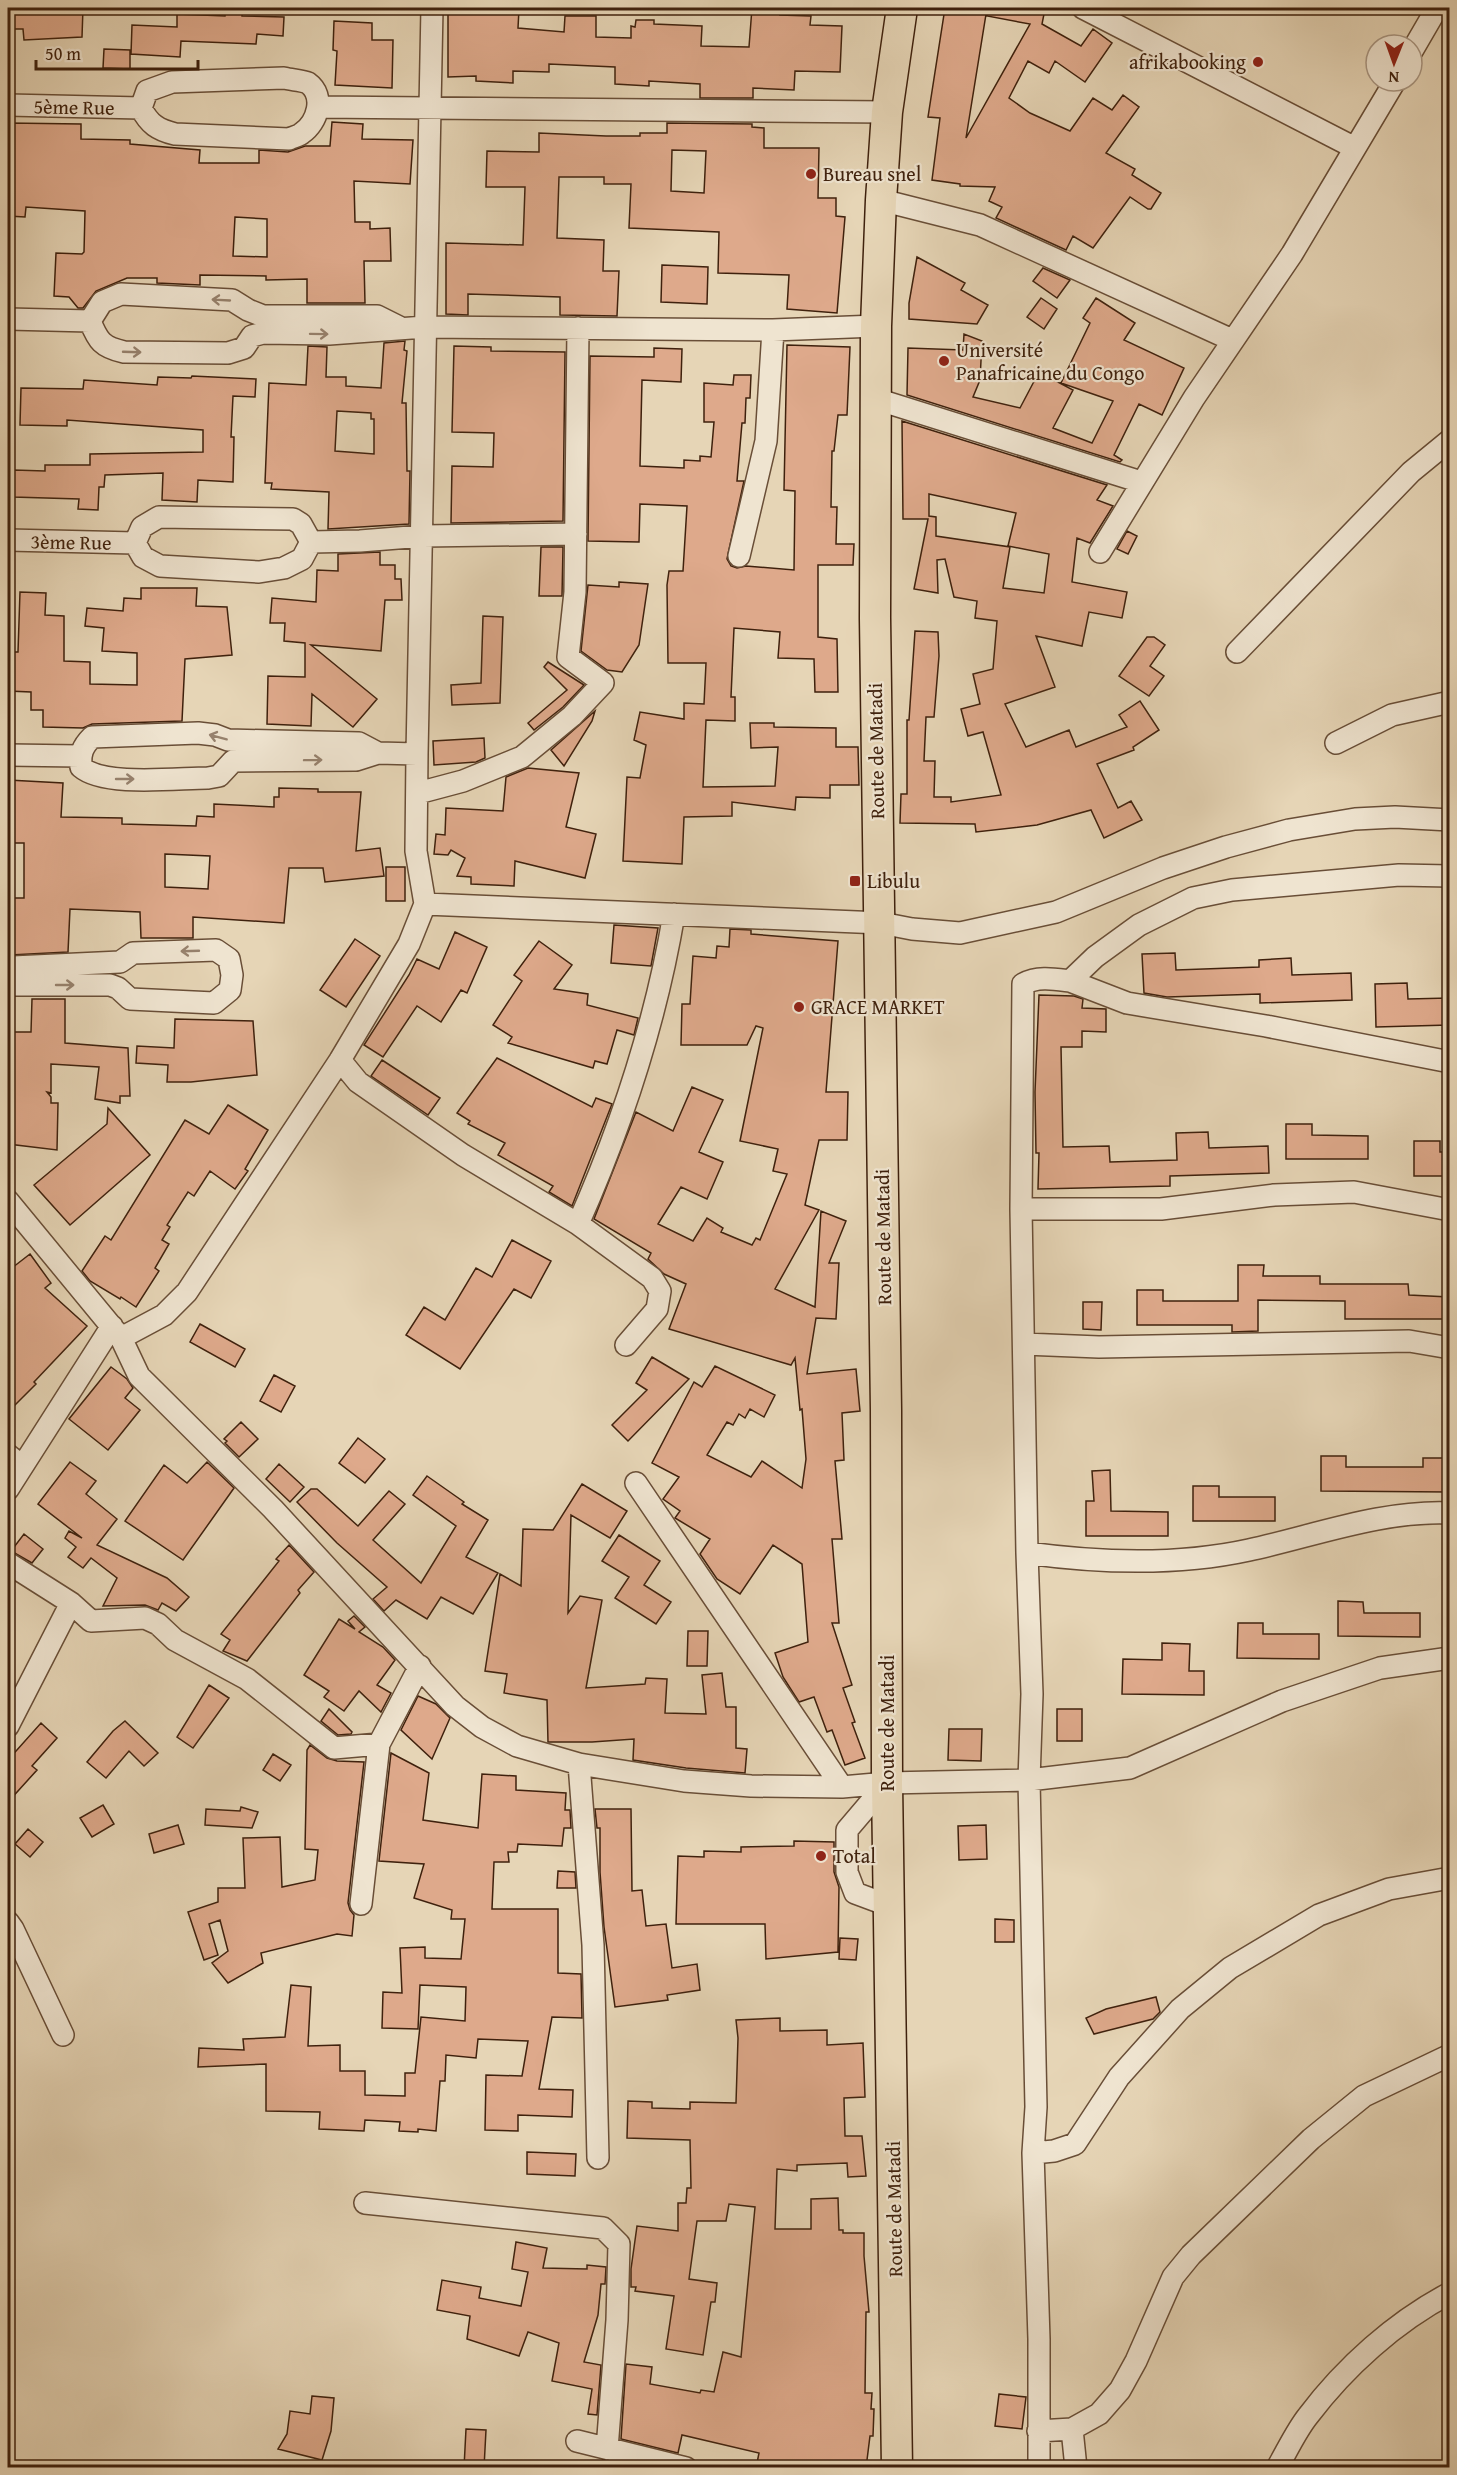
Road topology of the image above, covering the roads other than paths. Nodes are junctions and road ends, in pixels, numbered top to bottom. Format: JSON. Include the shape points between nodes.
{"nodes":[{"id":1,"x":432,"y":8,"type":"edge"},
{"id":2,"x":902,"y":8,"type":"edge"},
{"id":3,"x":1083,"y":8,"type":"edge"},
{"id":4,"x":1437,"y":8,"type":"edge"},
{"id":5,"x":1422,"y":33,"type":"edge"},
{"id":6,"x":1388,"y":93,"type":"edge"},
{"id":7,"x":8,"y":105,"type":"edge"},
{"id":8,"x":318,"y":107,"type":"junction"},
{"id":9,"x":430,"y":107,"type":"junction"},
{"id":10,"x":141,"y":108,"type":"junction"},
{"id":11,"x":887,"y":111,"type":"junction"},
{"id":12,"x":1355,"y":148,"type":"junction"},
{"id":13,"x":881,"y":200,"type":"junction"},
{"id":14,"x":8,"y":319,"type":"edge"},
{"id":15,"x":90,"y":321,"type":"junction"},
{"id":16,"x":263,"y":324,"type":"junction"},
{"id":17,"x":876,"y":326,"type":"junction"},
{"id":18,"x":425,"y":327,"type":"junction"},
{"id":19,"x":578,"y":328,"type":"junction"},
{"id":20,"x":773,"y":330,"type":"junction"},
{"id":21,"x":1232,"y":340,"type":"junction"},
{"id":22,"x":876,"y":399,"type":"junction"},
{"id":23,"x":1449,"y":440,"type":"edge"},
{"id":24,"x":1141,"y":482,"type":"junction"},
{"id":25,"x":576,"y":534,"type":"junction"},
{"id":26,"x":423,"y":536,"type":"junction"},
{"id":27,"x":8,"y":540,"type":"edge"},
{"id":28,"x":311,"y":542,"type":"junction"},
{"id":29,"x":135,"y":543,"type":"junction"},
{"id":30,"x":1100,"y":552,"type":"dead end"},
{"id":31,"x":739,"y":556,"type":"dead end"},
{"id":32,"x":1237,"y":652,"type":"dead end"},
{"id":33,"x":1449,"y":702,"type":"edge"},
{"id":34,"x":245,"y":741,"type":"junction"},
{"id":35,"x":1336,"y":742,"type":"dead end"},
{"id":36,"x":378,"y":753,"type":"junction"},
{"id":37,"x":417,"y":754,"type":"junction"},
{"id":38,"x":8,"y":755,"type":"edge"},
{"id":39,"x":80,"y":756,"type":"junction"},
{"id":40,"x":244,"y":762,"type":"junction"},
{"id":41,"x":418,"y":793,"type":"junction"},
{"id":42,"x":1449,"y":820,"type":"edge"},
{"id":43,"x":1449,"y":876,"type":"edge"},
{"id":44,"x":425,"y":904,"type":"junction"},
{"id":45,"x":674,"y":914,"type":"junction"},
{"id":46,"x":881,"y":923,"type":"junction"},
{"id":47,"x":110,"y":963,"type":"junction"},
{"id":48,"x":8,"y":970,"type":"edge"},
{"id":49,"x":1070,"y":981,"type":"junction"},
{"id":50,"x":8,"y":982,"type":"edge"},
{"id":51,"x":110,"y":985,"type":"junction"},
{"id":52,"x":340,"y":1060,"type":"junction"},
{"id":53,"x":1449,"y":1062,"type":"edge"},
{"id":54,"x":8,"y":1201,"type":"edge"},
{"id":55,"x":1021,"y":1209,"type":"junction"},
{"id":56,"x":1449,"y":1210,"type":"edge"},
{"id":57,"x":578,"y":1224,"type":"junction"},
{"id":58,"x":116,"y":1332,"type":"junction"},
{"id":59,"x":1024,"y":1344,"type":"junction"},
{"id":60,"x":626,"y":1345,"type":"dead end"},
{"id":61,"x":1449,"y":1348,"type":"edge"},
{"id":62,"x":15,"y":1461,"type":"edge"},
{"id":63,"x":636,"y":1484,"type":"dead end"},
{"id":64,"x":8,"y":1489,"type":"edge"},
{"id":65,"x":1449,"y":1513,"type":"edge"},
{"id":66,"x":1027,"y":1553,"type":"junction"},
{"id":67,"x":8,"y":1563,"type":"edge"},
{"id":68,"x":71,"y":1603,"type":"junction"},
{"id":69,"x":1449,"y":1658,"type":"edge"},
{"id":70,"x":420,"y":1666,"type":"junction"},
{"id":71,"x":8,"y":1726,"type":"edge"},
{"id":72,"x":379,"y":1744,"type":"junction"},
{"id":73,"x":579,"y":1764,"type":"junction"},
{"id":74,"x":1029,"y":1780,"type":"junction"},
{"id":75,"x":887,"y":1783,"type":"junction"},
{"id":76,"x":842,"y":1787,"type":"junction"},
{"id":77,"x":1449,"y":1878,"type":"edge"},
{"id":78,"x":361,"y":1904,"type":"dead end"},
{"id":79,"x":890,"y":1906,"type":"junction"},
{"id":80,"x":8,"y":1922,"type":"edge"},
{"id":81,"x":63,"y":2035,"type":"dead end"},
{"id":82,"x":1449,"y":2055,"type":"edge"},
{"id":83,"x":1033,"y":2153,"type":"junction"},
{"id":84,"x":598,"y":2158,"type":"dead end"},
{"id":85,"x":365,"y":2203,"type":"dead end"},
{"id":86,"x":1449,"y":2293,"type":"edge"},
{"id":87,"x":1072,"y":2429,"type":"junction"},
{"id":88,"x":1038,"y":2431,"type":"junction"},
{"id":89,"x":578,"y":2440,"type":"dead end"},
{"id":90,"x":607,"y":2449,"type":"junction"},
{"id":91,"x":686,"y":2468,"type":"edge"},
{"id":92,"x":897,"y":2468,"type":"edge"},
{"id":93,"x":1039,"y":2468,"type":"edge"},
{"id":94,"x":1076,"y":2468,"type":"edge"},
{"id":95,"x":1277,"y":2468,"type":"edge"}],
"edges":[{"from":1,"to":9,"type":"street"},
{"from":2,"to":11,"type":"highway","name":"Route de Matadi"},
{"from":3,"to":12,"type":"street"},
{"from":4,"to":5,"type":"street"},
{"from":6,"to":12,"type":"street"},
{"from":7,"to":10,"type":"street","name":"5ème Rue"},
{"from":8,"to":9,"type":"street"},
{"from":8,"to":10,"type":"street","via":[[303,133],[289,139],[175,134],[148,122]]},
{"from":8,"to":10,"type":"street","via":[[317,95],[307,83],[284,78],[172,82],[147,92]]},
{"from":9,"to":11,"type":"street"},
{"from":9,"to":18,"type":"street"},
{"from":11,"to":13,"type":"highway","name":"Route de Matadi"},
{"from":12,"to":21,"type":"street","via":[[1292,254]]},
{"from":13,"to":17,"type":"highway","name":"Route de Matadi"},
{"from":13,"to":21,"type":"street","via":[[980,225]]},
{"from":14,"to":15,"type":"street"},
{"from":16,"to":15,"type":"street","one_way":true,"via":[[232,300],[121,294],[102,302]]},
{"from":15,"to":16,"type":"street","one_way":true,"via":[[97,338],[109,349],[124,352],[228,353],[244,348]]},
{"from":16,"to":18,"type":"street","via":[[328,334]]},
{"from":17,"to":20,"type":"street"},
{"from":17,"to":22,"type":"highway","name":"Route de Matadi"},
{"from":18,"to":19,"type":"street"},
{"from":18,"to":26,"type":"street"},
{"from":19,"to":20,"type":"street"},
{"from":19,"to":25,"type":"street"},
{"from":20,"to":31,"type":"street","via":[[766,441]]},
{"from":21,"to":24,"type":"street"},
{"from":22,"to":24,"type":"street"},
{"from":22,"to":46,"type":"highway","name":"Route de Matadi","via":[[876,773]]},
{"from":23,"to":32,"type":"street","via":[[1412,472]]},
{"from":24,"to":30,"type":"street"},
{"from":25,"to":26,"type":"street"},
{"from":25,"to":41,"type":"street","via":[[568,657],[603,683],[572,716],[522,757],[463,781]]},
{"from":26,"to":28,"type":"street"},
{"from":26,"to":37,"type":"street"},
{"from":27,"to":29,"type":"street","name":"3ème Rue"},
{"from":28,"to":29,"type":"street","via":[[302,559],[284,568],[259,572],[160,566],[143,557]]},
{"from":28,"to":29,"type":"street","via":[[301,524],[293,519],[159,517],[142,527]]},
{"from":33,"to":35,"type":"street","via":[[1392,715]]},
{"from":34,"to":36,"type":"street","via":[[359,743]]},
{"from":34,"to":39,"type":"street","one_way":true,"via":[[198,733],[92,737]]},
{"from":34,"to":40,"type":"street"},
{"from":36,"to":37,"type":"street"},
{"from":40,"to":36,"type":"street","one_way":true,"via":[[356,760]]},
{"from":37,"to":41,"type":"street"},
{"from":38,"to":39,"type":"street"},
{"from":39,"to":40,"type":"street","one_way":true,"via":[[81,767],[90,775],[109,779],[208,778],[219,776],[232,761]]},
{"from":41,"to":44,"type":"street","via":[[416,851]]},
{"from":42,"to":46,"type":"street","via":[[1355,819],[1289,830],[1163,868],[1056,912],[960,933]]},
{"from":43,"to":49,"type":"street","via":[[1399,875],[1192,897],[1139,925]]},
{"from":44,"to":45,"type":"street"},
{"from":44,"to":52,"type":"street","via":[[409,944]]},
{"from":45,"to":46,"type":"street"},
{"from":45,"to":57,"type":"street","via":[[664,973],[647,1035],[601,1174]]},
{"from":46,"to":75,"type":"highway","name":"Route de Matadi"},
{"from":47,"to":48,"type":"street"},
{"from":47,"to":51,"type":"street"},
{"from":51,"to":47,"type":"street","one_way":true,"via":[[130,999],[214,1003],[230,990],[232,975],[229,959],[216,950],[134,953]]},
{"from":49,"to":53,"type":"street","via":[[1127,1004]]},
{"from":49,"to":55,"type":"street","via":[[1049,978],[1023,984]]},
{"from":50,"to":51,"type":"street","one_way":true},
{"from":52,"to":57,"type":"street","via":[[358,1082],[463,1155]]},
{"from":52,"to":58,"type":"street","via":[[187,1292],[164,1315]]},
{"from":54,"to":58,"type":"street"},
{"from":55,"to":56,"type":"street","via":[[1161,1209],[1274,1195],[1354,1192]]},
{"from":55,"to":59,"type":"street"},
{"from":57,"to":60,"type":"street","via":[[652,1278],[660,1291],[657,1309]]},
{"from":58,"to":62,"type":"street"},
{"from":58,"to":70,"type":"street","via":[[139,1376],[273,1509]]},
{"from":59,"to":61,"type":"street","via":[[1099,1347],[1409,1341]]},
{"from":59,"to":66,"type":"street"},
{"from":62,"to":64,"type":"street"},
{"from":63,"to":76,"type":"street"},
{"from":65,"to":66,"type":"street","via":[[1421,1511],[1183,1562]]},
{"from":66,"to":74,"type":"street","via":[[1032,1694]]},
{"from":67,"to":68,"type":"street"},
{"from":68,"to":71,"type":"street"},
{"from":68,"to":72,"type":"street","via":[[91,1622],[145,1618],[158,1624],[175,1640],[247,1680],[334,1748]]},
{"from":69,"to":74,"type":"street","via":[[1380,1668],[1293,1697],[1130,1768]]},
{"from":70,"to":72,"type":"street"},
{"from":70,"to":73,"type":"street","via":[[455,1706],[482,1727],[517,1746]]},
{"from":72,"to":78,"type":"street"},
{"from":73,"to":76,"type":"street","via":[[684,1781]]},
{"from":73,"to":84,"type":"street","via":[[593,1945]]},
{"from":74,"to":75,"type":"street"},
{"from":74,"to":83,"type":"street","via":[[1036,2107]]},
{"from":75,"to":76,"type":"street"},
{"from":75,"to":79,"type":"highway","name":"Route de Matadi"},
{"from":75,"to":79,"type":"street","via":[[847,1830],[847,1872],[855,1893]]},
{"from":77,"to":83,"type":"street","via":[[1389,1889],[1319,1915],[1230,1968],[1180,2009],[1119,2077],[1075,2144]]},
{"from":79,"to":92,"type":"highway","name":"Route de Matadi"},
{"from":80,"to":81,"type":"street"},
{"from":82,"to":87,"type":"street","via":[[1364,2096],[1311,2139],[1191,2255],[1173,2277],[1120,2390],[1099,2414]]},
{"from":83,"to":88,"type":"street","via":[[1040,2339]]},
{"from":85,"to":90,"type":"street","via":[[603,2228],[618,2244],[617,2320]]},
{"from":86,"to":95,"type":"street","via":[[1420,2309],[1346,2371],[1306,2418]]},
{"from":87,"to":88,"type":"street"},
{"from":87,"to":94,"type":"street"},
{"from":88,"to":93,"type":"street"},
{"from":89,"to":90,"type":"street"},
{"from":90,"to":91,"type":"street"}]}
